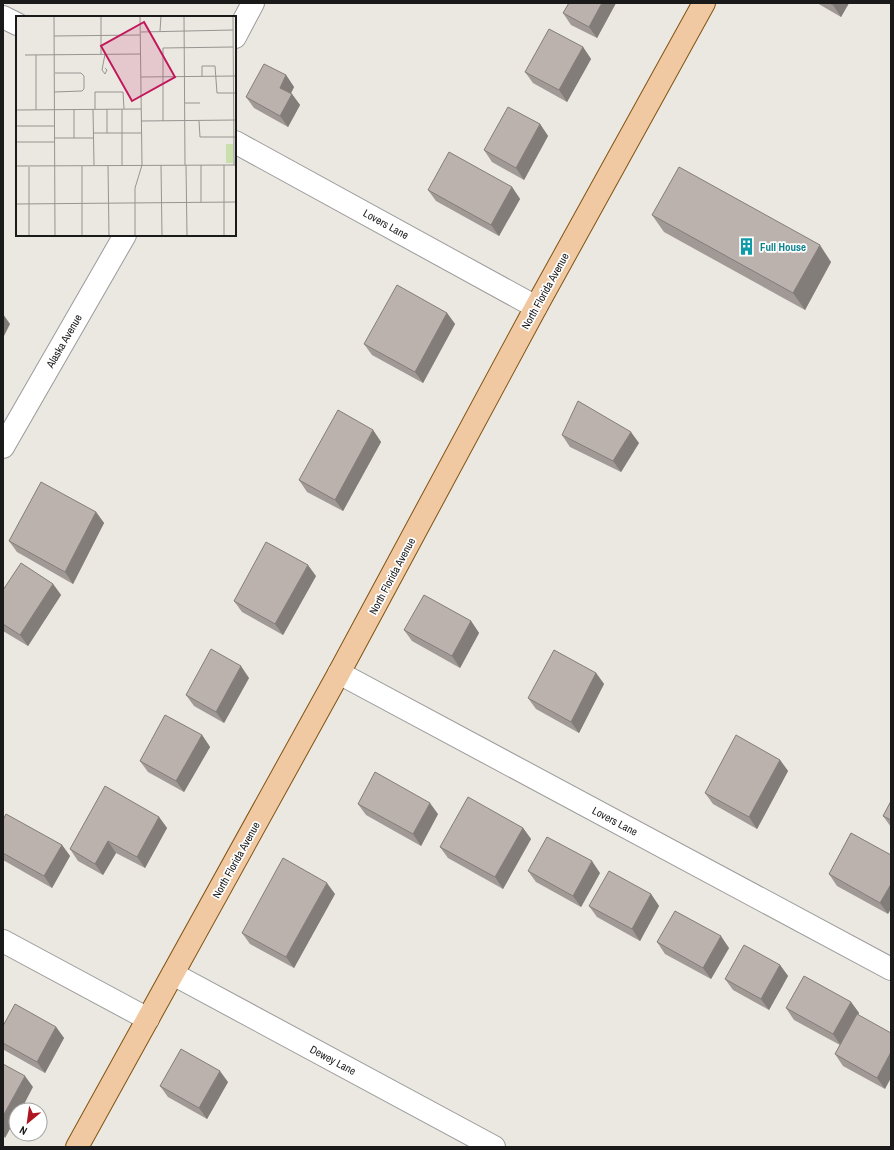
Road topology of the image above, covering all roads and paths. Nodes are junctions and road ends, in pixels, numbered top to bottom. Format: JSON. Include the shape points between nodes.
{"nodes":[{"id":1,"x":253,"y":3,"type":"edge"},
{"id":2,"x":704,"y":3,"type":"edge"},
{"id":3,"x":3,"y":17,"type":"edge"},
{"id":4,"x":16,"y":24,"type":"edge"},
{"id":5,"x":236,"y":35,"type":"edge"},
{"id":6,"x":236,"y":143,"type":"edge"},
{"id":7,"x":124,"y":236,"type":"edge"},
{"id":8,"x":536,"y":307,"type":"junction"},
{"id":9,"x":3,"y":447,"type":"edge"},
{"id":10,"x":339,"y":673,"type":"junction"},
{"id":11,"x":3,"y":941,"type":"edge"},
{"id":12,"x":891,"y":969,"type":"edge"},
{"id":13,"x":173,"y":974,"type":"junction"},
{"id":14,"x":148,"y":1019,"type":"junction"},
{"id":15,"x":77,"y":1147,"type":"edge"},
{"id":16,"x":494,"y":1147,"type":"edge"}],
"edges":[{"from":1,"to":5,"type":"street"},
{"from":2,"to":8,"type":"main road","name":"North Florida Avenue"},
{"from":3,"to":4,"type":"street"},
{"from":6,"to":8,"type":"street","name":"Lovers Lane"},
{"from":7,"to":9,"type":"street","name":"Alaska Avenue"},
{"from":8,"to":10,"type":"main road","name":"North Florida Avenue"},
{"from":10,"to":12,"type":"street","name":"Lovers Lane"},
{"from":10,"to":13,"type":"main road","name":"North Florida Avenue"},
{"from":11,"to":14,"type":"street"},
{"from":13,"to":14,"type":"main road","name":"North Florida Avenue"},
{"from":13,"to":16,"type":"street","name":"Dewey Lane"},
{"from":14,"to":15,"type":"main road","name":"North Florida Avenue"}]}
